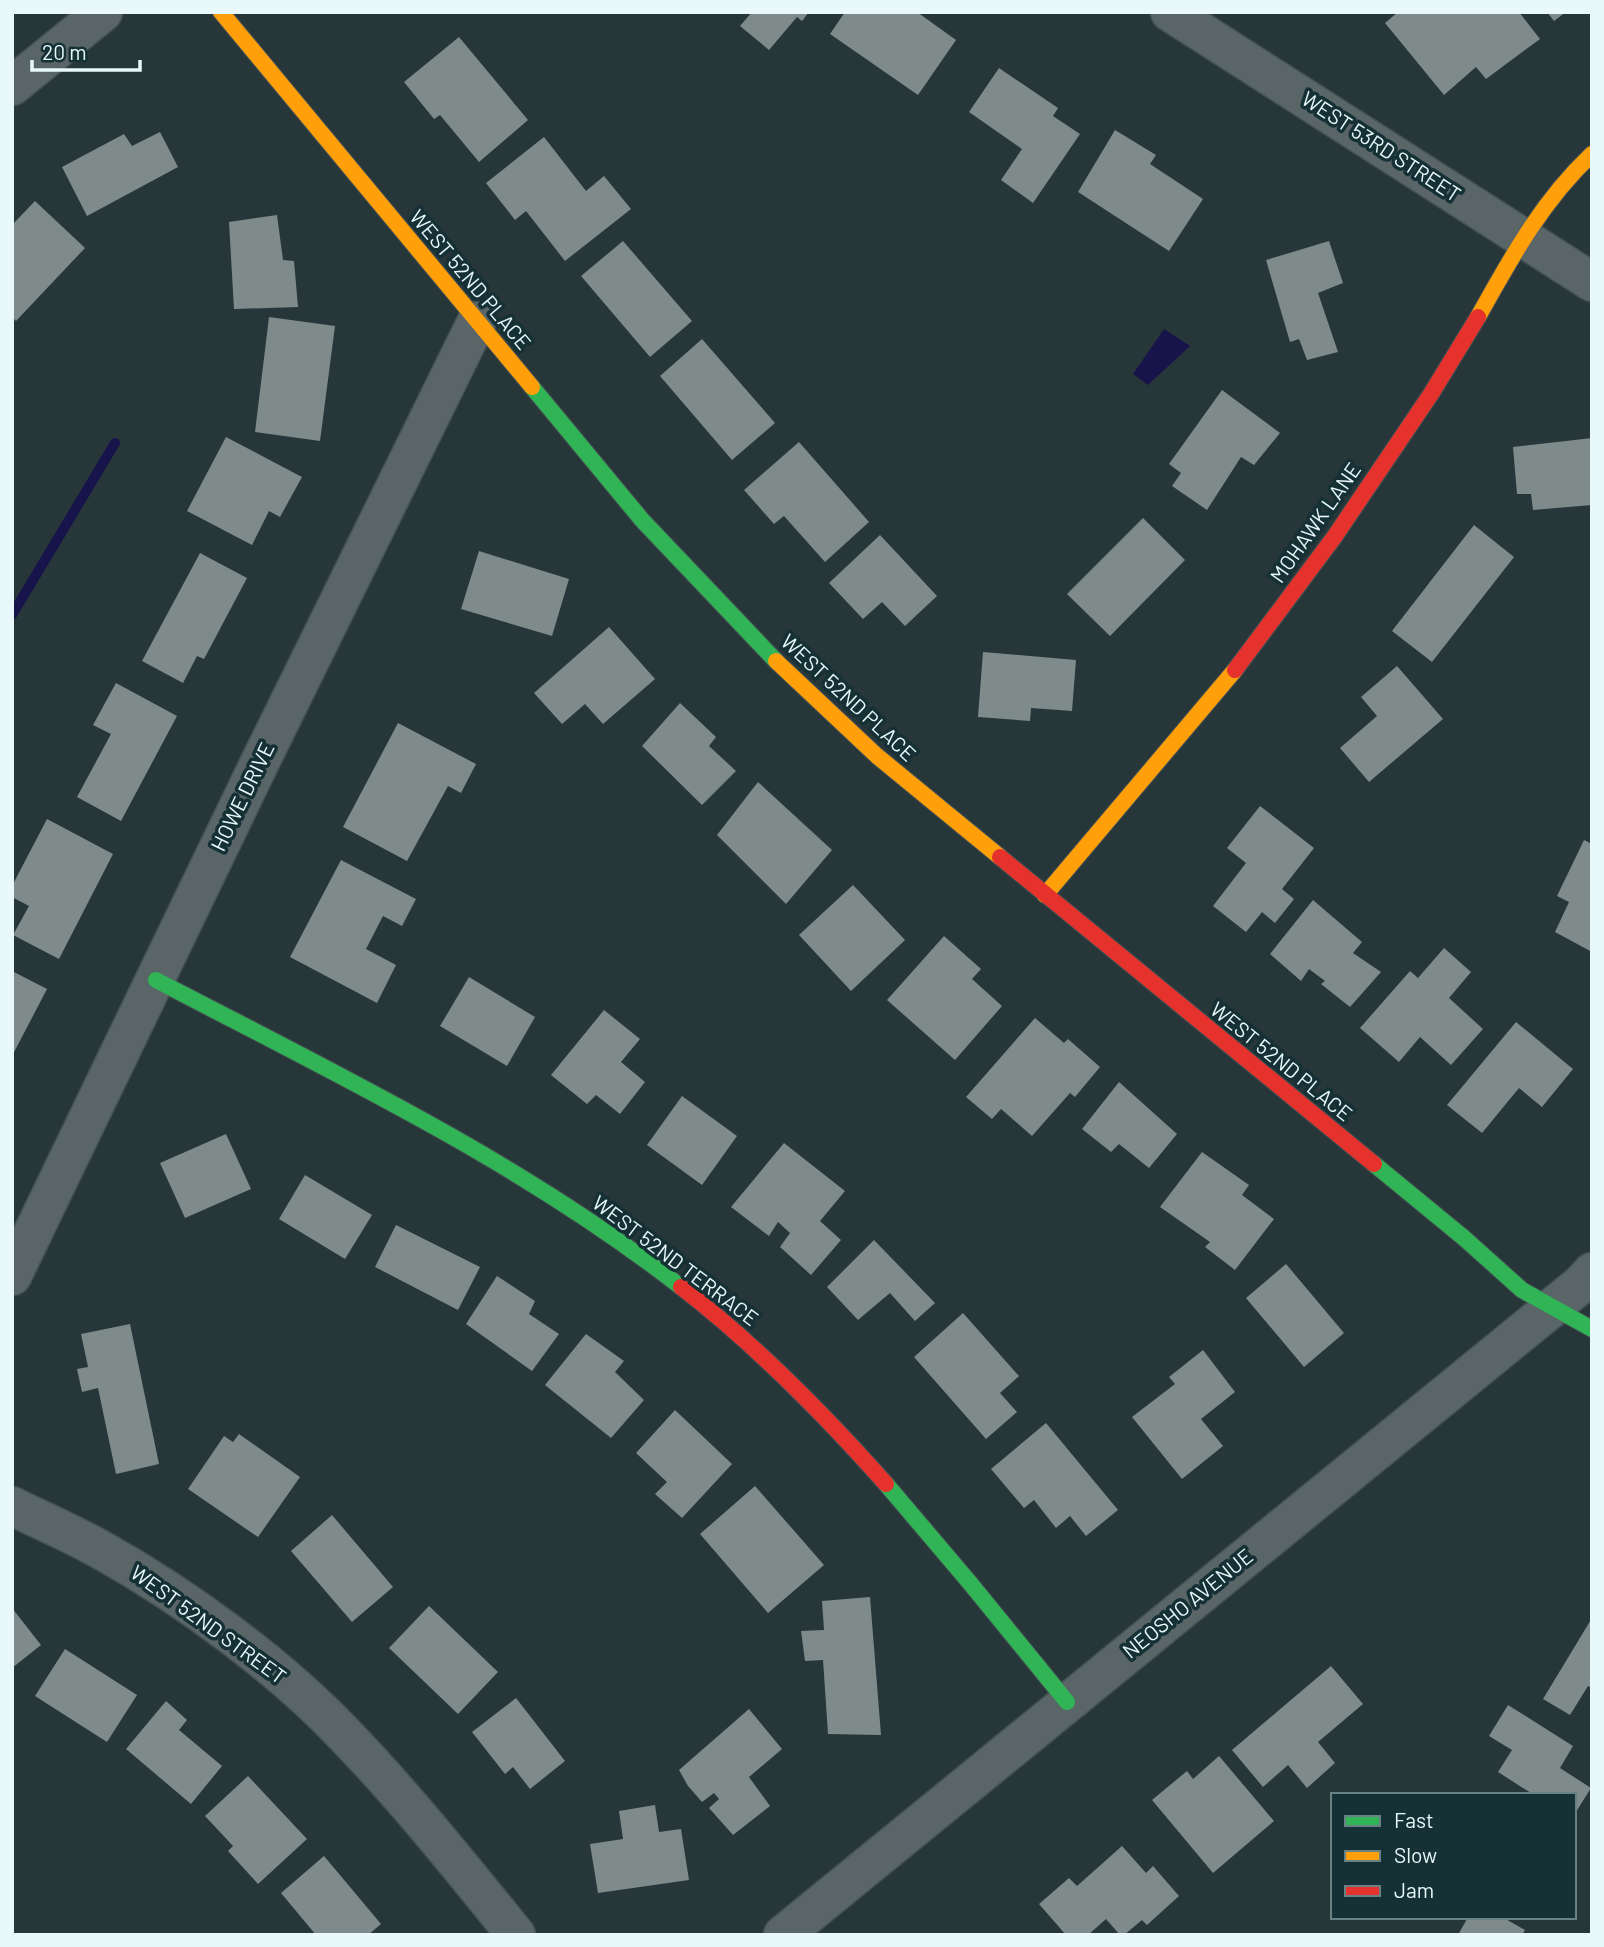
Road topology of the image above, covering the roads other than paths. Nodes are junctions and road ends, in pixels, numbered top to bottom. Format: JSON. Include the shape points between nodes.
{"nodes":[{"id":1,"x":103,"y":12,"type":"edge"},
{"id":2,"x":221,"y":12,"type":"edge"},
{"id":3,"x":1170,"y":12,"type":"edge"},
{"id":4,"x":12,"y":86,"type":"edge"},
{"id":5,"x":1592,"y":154,"type":"edge"},
{"id":6,"x":1523,"y":238,"type":"junction"},
{"id":7,"x":1592,"y":282,"type":"edge"},
{"id":8,"x":477,"y":321,"type":"junction"},
{"id":9,"x":1045,"y":895,"type":"junction"},
{"id":10,"x":156,"y":979,"type":"junction"},
{"id":11,"x":1592,"y":1272,"type":"edge"},
{"id":12,"x":12,"y":1276,"type":"edge"},
{"id":13,"x":1552,"y":1307,"type":"junction"},
{"id":14,"x":1592,"y":1329,"type":"edge"},
{"id":15,"x":12,"y":1506,"type":"edge"},
{"id":16,"x":1068,"y":1702,"type":"junction"},
{"id":17,"x":844,"y":1885,"type":"junction"},
{"id":18,"x":516,"y":1935,"type":"edge"},
{"id":19,"x":783,"y":1935,"type":"edge"},
{"id":20,"x":827,"y":1935,"type":"edge"}],
"edges":[{"from":1,"to":4,"type":"street"},
{"from":2,"to":8,"type":"street","name":"WEST 52ND PLACE"},
{"from":3,"to":6,"type":"street","name":"WEST 53RD STREET"},
{"from":5,"to":6,"type":"street","name":"MOHAWK LANE","via":[[1571,171]]},
{"from":6,"to":7,"type":"street","name":"WEST 53RD STREET"},
{"from":6,"to":9,"type":"street","name":"MOHAWK LANE","via":[[1461,346],[1332,540],[1248,653]]},
{"from":8,"to":9,"type":"street","name":"WEST 52ND PLACE","via":[[642,520],[770,655],[877,756]]},
{"from":8,"to":10,"type":"street","name":"HOWE DRIVE"},
{"from":9,"to":13,"type":"street","name":"WEST 52ND PLACE","via":[[1454,1229],[1522,1290]]},
{"from":10,"to":12,"type":"street","name":"HOWE DRIVE"},
{"from":10,"to":16,"type":"street","name":"WEST 52ND TERRACE","via":[[471,1146],[645,1258],[746,1340],[833,1424],[945,1550]]},
{"from":11,"to":13,"type":"street","name":"NEOSHO AVENUE"},
{"from":13,"to":14,"type":"street","name":"WEST 52ND PLACE"},
{"from":13,"to":16,"type":"street","name":"NEOSHO AVENUE"},
{"from":15,"to":18,"type":"street","name":"WEST 52ND STREET","via":[[160,1585],[262,1660],[342,1731],[415,1811]]},
{"from":16,"to":17,"type":"street","name":"NEOSHO AVENUE"},
{"from":17,"to":19,"type":"street","name":"NEOSHO AVENUE"},
{"from":17,"to":20,"type":"street"}]}
